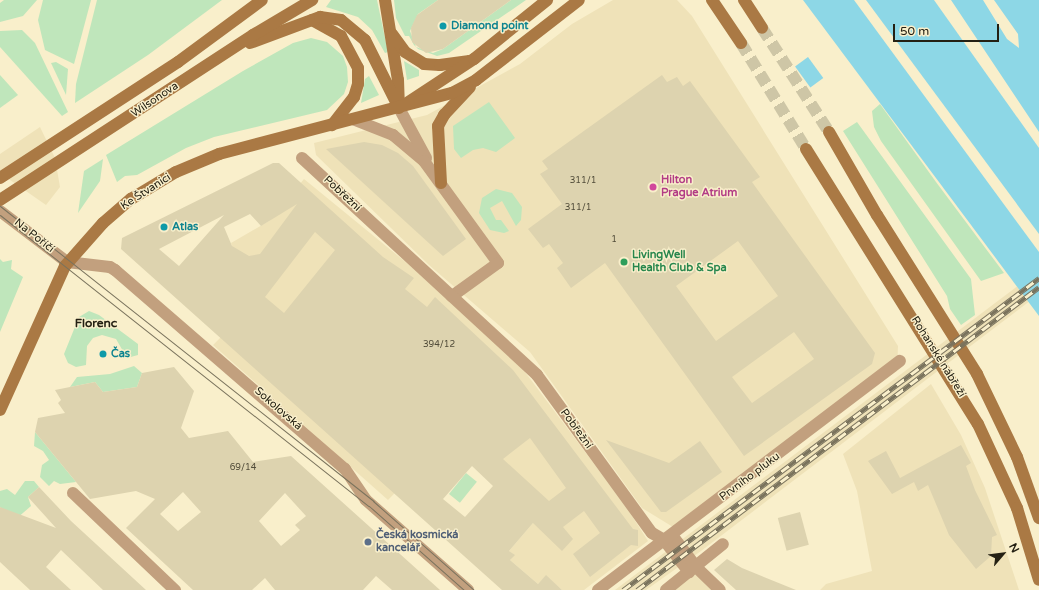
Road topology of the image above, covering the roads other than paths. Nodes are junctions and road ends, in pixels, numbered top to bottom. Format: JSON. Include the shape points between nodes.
{"nodes":[{"id":1,"x":250,"y":0,"type":"edge"},
{"id":2,"x":262,"y":0,"type":"edge"},
{"id":3,"x":312,"y":0,"type":"edge"},
{"id":4,"x":385,"y":0,"type":"edge"},
{"id":5,"x":547,"y":0,"type":"edge"},
{"id":6,"x":579,"y":0,"type":"edge"},
{"id":7,"x":712,"y":0,"type":"edge"},
{"id":8,"x":744,"y":0,"type":"edge"},
{"id":9,"x":312,"y":20,"type":"junction"},
{"id":10,"x":388,"y":26,"type":"junction"},
{"id":11,"x":228,"y":27,"type":"junction"},
{"id":12,"x":762,"y":28,"type":"tunnel mouth"},
{"id":13,"x":741,"y":43,"type":"tunnel mouth"},
{"id":14,"x":226,"y":52,"type":"junction"},
{"id":15,"x":474,"y":59,"type":"junction"},
{"id":16,"x":476,"y":80,"type":"junction"},
{"id":17,"x":399,"y":108,"type":"junction"},
{"id":18,"x":355,"y":120,"type":"junction"},
{"id":19,"x":332,"y":125,"type":"junction"},
{"id":20,"x":829,"y":132,"type":"tunnel mouth"},
{"id":21,"x":806,"y":149,"type":"tunnel mouth"},
{"id":22,"x":302,"y":158,"type":"dead end"},
{"id":23,"x":0,"y":178,"type":"edge"},
{"id":24,"x":441,"y":183,"type":"junction"},
{"id":25,"x":0,"y":200,"type":"edge"},
{"id":26,"x":0,"y":210,"type":"edge"},
{"id":27,"x":67,"y":262,"type":"junction"},
{"id":28,"x":452,"y":296,"type":"junction"},
{"id":29,"x":900,"y":361,"type":"dead end"},
{"id":30,"x":0,"y":410,"type":"edge"},
{"id":31,"x":73,"y":493,"type":"dead end"},
{"id":32,"x":1039,"y":518,"type":"edge"},
{"id":33,"x":668,"y":538,"type":"junction"},
{"id":34,"x":723,"y":544,"type":"dead end"},
{"id":35,"x":693,"y":569,"type":"junction"},
{"id":36,"x":1039,"y":580,"type":"edge"},
{"id":37,"x":175,"y":590,"type":"edge"},
{"id":38,"x":468,"y":590,"type":"edge"},
{"id":39,"x":598,"y":590,"type":"edge"},
{"id":40,"x":666,"y":590,"type":"edge"},
{"id":41,"x":720,"y":590,"type":"edge"}],
"edges":[{"from":1,"to":11,"type":"main road"},
{"from":2,"to":11,"type":"main road","name":"Wilsonova"},
{"from":3,"to":14,"type":"main road","name":"Wilsonova"},
{"from":4,"to":10,"type":"main road"},
{"from":5,"to":15,"type":"main road"},
{"from":6,"to":16,"type":"main road"},
{"from":7,"to":13,"type":"main road"},
{"from":8,"to":12,"type":"main road"},
{"from":9,"to":14,"type":"main road"},
{"from":9,"to":17,"type":"main road","via":[[335,18],[358,32],[370,48]]},
{"from":9,"to":19,"type":"main road","via":[[341,36],[358,68],[358,84],[354,96]]},
{"from":10,"to":15,"type":"main road","via":[[399,45],[417,61],[440,65]]},
{"from":10,"to":17,"type":"main road","via":[[398,80]]},
{"from":11,"to":23,"type":"main road","name":"Wilsonova"},
{"from":14,"to":25,"type":"main road","name":"Wilsonova","via":[[97,139]]},
{"from":15,"to":17,"type":"main road"},
{"from":16,"to":17,"type":"main road","name":"Ke Štvanici","via":[[440,98]]},
{"from":16,"to":24,"type":"main road","via":[[444,115],[438,126]]},
{"from":17,"to":18,"type":"main road","name":"Ke Štvanici"},
{"from":17,"to":24,"type":"street"},
{"from":18,"to":19,"type":"main road","name":"Ke Štvanici"},
{"from":18,"to":24,"type":"street","via":[[408,145]]},
{"from":19,"to":27,"type":"main road","name":"Ke Štvanici","via":[[219,154],[176,172],[131,199],[103,223]]},
{"from":20,"to":32,"type":"main road","via":[[876,216],[980,380],[1017,457]]},
{"from":21,"to":36,"type":"main road","name":"Rohanské nábřeží","via":[[978,424],[1017,508]]},
{"from":22,"to":28,"type":"street","name":"Pobřežní"},
{"from":24,"to":28,"type":"street","via":[[498,263]]},
{"from":26,"to":27,"type":"street","name":"Na Poříčí"},
{"from":27,"to":30,"type":"main road","name":"Ke Štvanici"},
{"from":27,"to":38,"type":"street","name":"Sokolovská","via":[[110,267],[115,270],[345,469],[366,500]]},
{"from":28,"to":33,"type":"street","name":"Pobřežní","via":[[537,375],[652,533]]},
{"from":29,"to":33,"type":"street","name":"Prvního pluku"},
{"from":31,"to":37,"type":"street"},
{"from":33,"to":35,"type":"street","name":"Pobřežní"},
{"from":33,"to":39,"type":"street","name":"Prvního pluku"},
{"from":34,"to":35,"type":"street"},
{"from":35,"to":40,"type":"street"},
{"from":35,"to":41,"type":"street","name":"Pobřežní"}]}
